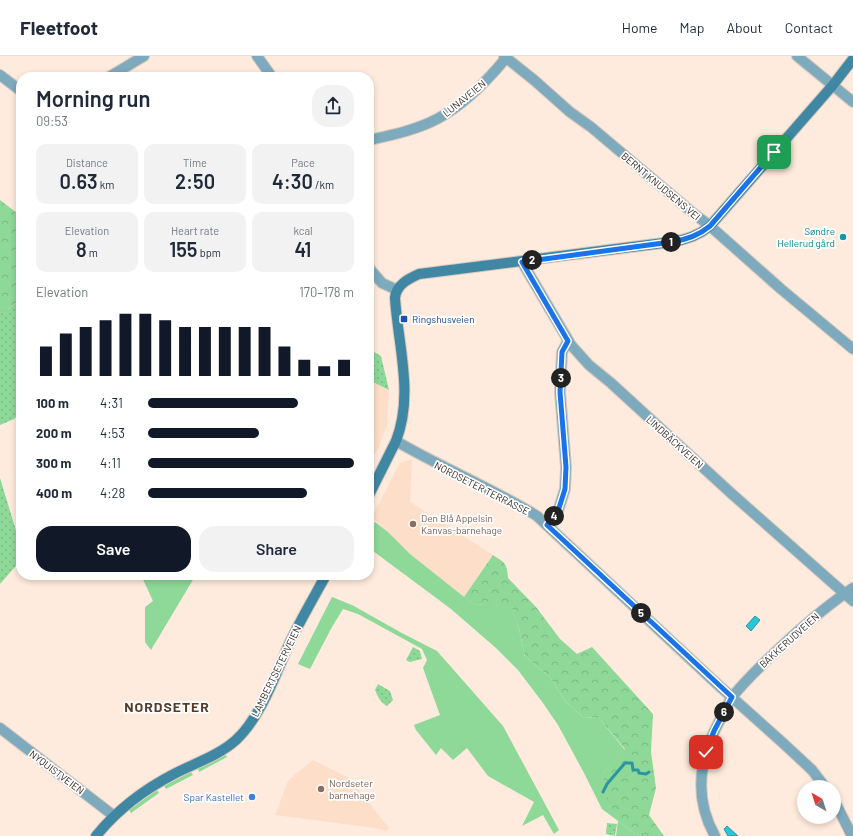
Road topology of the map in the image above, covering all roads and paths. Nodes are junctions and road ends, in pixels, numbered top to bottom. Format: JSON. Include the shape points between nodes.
{"nodes":[{"id":1,"x":144,"y":56,"type":"edge"},
{"id":2,"x":257,"y":56,"type":"edge"},
{"id":3,"x":797,"y":56,"type":"edge"},
{"id":4,"x":505,"y":57,"type":"edge"},
{"id":5,"x":853,"y":59,"type":"edge"},
{"id":6,"x":117,"y":72,"type":"edge"},
{"id":7,"x":268,"y":72,"type":"edge"},
{"id":8,"x":0,"y":76,"type":"edge"},
{"id":9,"x":834,"y":85,"type":"junction"},
{"id":10,"x":16,"y":87,"type":"edge"},
{"id":11,"x":853,"y":102,"type":"edge"},
{"id":12,"x":374,"y":139,"type":"edge"},
{"id":13,"x":710,"y":226,"type":"junction"},
{"id":14,"x":522,"y":262,"type":"junction"},
{"id":15,"x":374,"y":274,"type":"edge"},
{"id":16,"x":397,"y":290,"type":"junction"},
{"id":17,"x":568,"y":341,"type":"junction"},
{"id":18,"x":853,"y":349,"type":"edge"},
{"id":19,"x":396,"y":441,"type":"junction"},
{"id":20,"x":374,"y":484,"type":"edge"},
{"id":21,"x":547,"y":525,"type":"junction"},
{"id":22,"x":323,"y":580,"type":"edge"},
{"id":23,"x":849,"y":591,"type":"edge"},
{"id":24,"x":853,"y":601,"type":"edge"},
{"id":25,"x":732,"y":697,"type":"junction"},
{"id":26,"x":0,"y":728,"type":"edge"},
{"id":27,"x":820,"y":780,"type":"edge"},
{"id":28,"x":841,"y":814,"type":"edge"},
{"id":29,"x":114,"y":816,"type":"junction"},
{"id":30,"x":96,"y":836,"type":"edge"},
{"id":31,"x":715,"y":836,"type":"edge"},
{"id":32,"x":852,"y":836,"type":"edge"}],
"edges":[{"from":1,"to":6,"type":"street"},
{"from":2,"to":7,"type":"street"},
{"from":3,"to":9,"type":"street"},
{"from":4,"to":12,"type":"street","name":"LUNAVEIEN","via":[[476,90],[437,119],[398,134]]},
{"from":4,"to":13,"type":"street","name":"BERNT KNUDSENS VEI"},
{"from":5,"to":9,"type":"main road"},
{"from":8,"to":10,"type":"street"},
{"from":9,"to":11,"type":"street"},
{"from":9,"to":13,"type":"main road"},
{"from":13,"to":14,"type":"main road","via":[[702,233],[678,241]]},
{"from":13,"to":18,"type":"street","name":"BERNT KNUDSENS VEI"},
{"from":14,"to":16,"type":"main road","via":[[419,274]]},
{"from":14,"to":17,"type":"street","name":"LINDBÄCKVEIEN"},
{"from":15,"to":16,"type":"street","via":[[382,283]]},
{"from":16,"to":19,"type":"main road","via":[[395,298],[403,357],[404,387],[403,411]]},
{"from":17,"to":21,"type":"street","via":[[562,352],[560,392],[566,467],[565,489],[559,508]]},
{"from":17,"to":23,"type":"street","name":"LINDBÄCKVEIEN","via":[[589,366],[721,484]]},
{"from":19,"to":20,"type":"main road"},
{"from":19,"to":21,"type":"street","name":"NORDSETER TERRASSE","via":[[522,507]]},
{"from":21,"to":25,"type":"street","name":"NORDSETER TERRASSE"},
{"from":22,"to":29,"type":"main road","name":"LAMBERTSETERVEIEN","via":[[259,710],[245,730],[227,747],[158,783]]},
{"from":23,"to":24,"type":"street","name":"LINDBÄCKVEIEN"},
{"from":23,"to":25,"type":"street","name":"BAKKERUDVEIEN","via":[[806,624],[756,669]]},
{"from":25,"to":27,"type":"street","name":"NORDSETER TERRASSE","via":[[812,770]]},
{"from":25,"to":31,"type":"street","name":"BAKKERUDVEIEN","via":[[714,731],[701,775],[702,805]]},
{"from":26,"to":29,"type":"street","name":"NYQUISTVEIEN"},
{"from":28,"to":32,"type":"street"},
{"from":29,"to":30,"type":"main road","name":"LAMBERTSETERVEIEN"}]}
